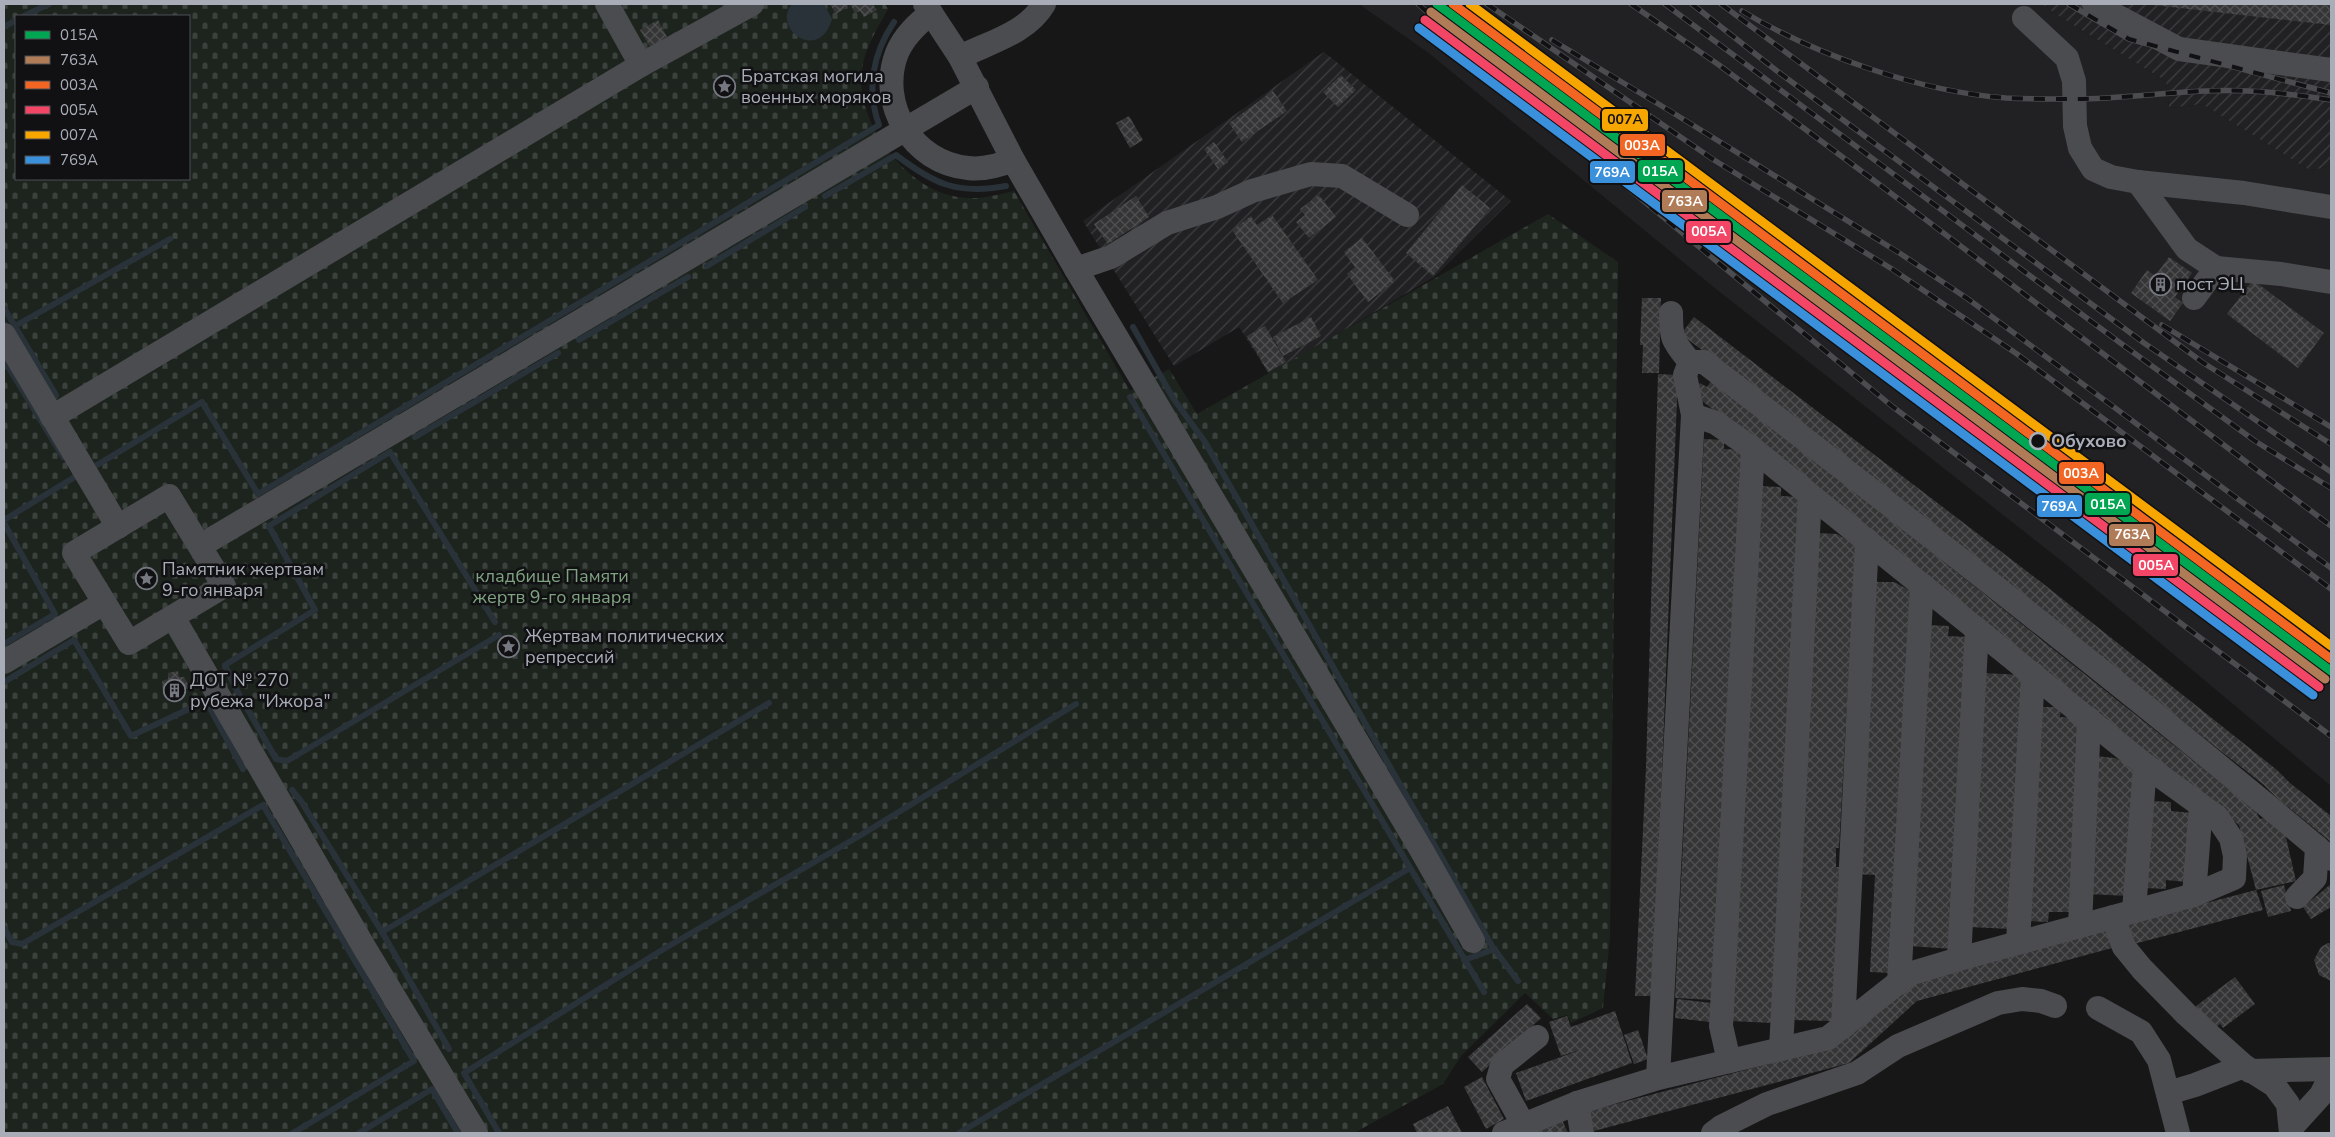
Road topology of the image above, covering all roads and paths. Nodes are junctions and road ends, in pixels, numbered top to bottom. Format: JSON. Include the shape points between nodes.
{"nodes":[{"id":1,"x":607,"y":4,"type":"edge"},
{"id":2,"x":752,"y":4,"type":"edge"},
{"id":3,"x":1044,"y":4,"type":"edge"},
{"id":4,"x":2094,"y":4,"type":"edge"},
{"id":5,"x":928,"y":8,"type":"edge"},
{"id":6,"x":2024,"y":18,"type":"dead end"},
{"id":7,"x":960,"y":56,"type":"junction"},
{"id":8,"x":641,"y":65,"type":"junction"},
{"id":9,"x":2331,"y":70,"type":"edge"},
{"id":10,"x":977,"y":87,"type":"junction"},
{"id":11,"x":904,"y":130,"type":"junction"},
{"id":12,"x":1012,"y":160,"type":"junction"},
{"id":13,"x":2138,"y":182,"type":"junction"},
{"id":14,"x":2331,"y":207,"type":"edge"},
{"id":15,"x":1407,"y":215,"type":"dead end"},
{"id":16,"x":2216,"y":268,"type":"junction"},
{"id":17,"x":1076,"y":269,"type":"junction"},
{"id":18,"x":2331,"y":282,"type":"edge"},
{"id":19,"x":2194,"y":298,"type":"dead end"},
{"id":20,"x":1671,"y":313,"type":"dead end"},
{"id":21,"x":4,"y":336,"type":"edge"},
{"id":22,"x":1690,"y":362,"type":"junction"},
{"id":23,"x":1694,"y":415,"type":"junction"},
{"id":24,"x":52,"y":417,"type":"junction"},
{"id":25,"x":1754,"y":449,"type":"junction"},
{"id":26,"x":1810,"y":495,"type":"junction"},
{"id":27,"x":118,"y":527,"type":"junction"},
{"id":28,"x":1867,"y":540,"type":"junction"},
{"id":29,"x":200,"y":546,"type":"junction"},
{"id":30,"x":1922,"y":585,"type":"junction"},
{"id":31,"x":104,"y":602,"type":"junction"},
{"id":32,"x":173,"y":617,"type":"junction"},
{"id":33,"x":1977,"y":629,"type":"junction"},
{"id":34,"x":4,"y":662,"type":"edge"},
{"id":35,"x":2033,"y":674,"type":"junction"},
{"id":36,"x":2089,"y":719,"type":"junction"},
{"id":37,"x":2145,"y":765,"type":"junction"},
{"id":38,"x":2201,"y":806,"type":"junction"},
{"id":39,"x":2324,"y":853,"type":"edge"},
{"id":40,"x":2194,"y":894,"type":"junction"},
{"id":41,"x":2297,"y":897,"type":"dead end"},
{"id":42,"x":2123,"y":914,"type":"junction"},
{"id":43,"x":2080,"y":926,"type":"junction"},
{"id":44,"x":1473,"y":941,"type":"dead end"},
{"id":45,"x":2018,"y":943,"type":"junction"},
{"id":46,"x":1959,"y":959,"type":"junction"},
{"id":47,"x":1899,"y":983,"type":"junction"},
{"id":48,"x":2055,"y":1006,"type":"dead end"},
{"id":49,"x":2098,"y":1008,"type":"dead end"},
{"id":50,"x":1843,"y":1027,"type":"junction"},
{"id":51,"x":1537,"y":1037,"type":"dead end"},
{"id":52,"x":1781,"y":1049,"type":"junction"},
{"id":53,"x":1729,"y":1062,"type":"junction"},
{"id":54,"x":2247,"y":1069,"type":"junction"},
{"id":55,"x":2331,"y":1069,"type":"edge"},
{"id":56,"x":2331,"y":1075,"type":"edge"},
{"id":57,"x":1658,"y":1078,"type":"junction"},
{"id":58,"x":2168,"y":1093,"type":"junction"},
{"id":59,"x":1577,"y":1103,"type":"junction"},
{"id":60,"x":1514,"y":1129,"type":"edge"},
{"id":61,"x":2291,"y":1130,"type":"edge"},
{"id":62,"x":476,"y":1133,"type":"edge"},
{"id":63,"x":1582,"y":1133,"type":"edge"},
{"id":64,"x":1713,"y":1133,"type":"edge"},
{"id":65,"x":2178,"y":1133,"type":"edge"}],
"edges":[{"from":1,"to":8,"type":"street"},
{"from":2,"to":8,"type":"street"},
{"from":3,"to":7,"type":"street","via":[[1035,18],[1020,29]]},
{"from":4,"to":9,"type":"street","via":[[2179,49]]},
{"from":5,"to":7,"type":"street"},
{"from":5,"to":11,"type":"street","via":[[897,53],[891,79],[894,105]]},
{"from":6,"to":13,"type":"street","via":[[2067,58],[2074,81],[2075,126],[2080,148],[2092,169],[2111,177]]},
{"from":7,"to":10,"type":"street"},
{"from":8,"to":24,"type":"street"},
{"from":10,"to":11,"type":"street"},
{"from":10,"to":12,"type":"street"},
{"from":11,"to":12,"type":"street","via":[[925,152],[953,165],[983,168]]},
{"from":11,"to":29,"type":"street"},
{"from":12,"to":17,"type":"street"},
{"from":13,"to":14,"type":"street","via":[[2244,193]]},
{"from":13,"to":16,"type":"street","via":[[2187,249]]},
{"from":15,"to":17,"type":"street","via":[[1342,176],[1311,174],[1252,191],[1218,207],[1167,224],[1111,257]]},
{"from":16,"to":18,"type":"street"},
{"from":16,"to":19,"type":"street"},
{"from":17,"to":44,"type":"street"},
{"from":20,"to":22,"type":"street","via":[[1671,335]]},
{"from":21,"to":24,"type":"street"},
{"from":22,"to":23,"type":"street","via":[[1685,375]]},
{"from":22,"to":39,"type":"street","via":[[1704,362],[1942,544]]},
{"from":23,"to":25,"type":"street","via":[[1716,423]]},
{"from":23,"to":57,"type":"street"},
{"from":24,"to":27,"type":"street"},
{"from":25,"to":26,"type":"street"},
{"from":25,"to":53,"type":"street","via":[[1721,1026]]},
{"from":26,"to":28,"type":"street"},
{"from":26,"to":52,"type":"street"},
{"from":27,"to":29,"type":"street","via":[[169,496]]},
{"from":27,"to":31,"type":"street","via":[[74,553]]},
{"from":28,"to":30,"type":"street"},
{"from":28,"to":50,"type":"street"},
{"from":29,"to":32,"type":"street","via":[[224,586]]},
{"from":30,"to":33,"type":"street"},
{"from":30,"to":47,"type":"street"},
{"from":31,"to":32,"type":"street","via":[[128,643]]},
{"from":31,"to":34,"type":"street"},
{"from":32,"to":62,"type":"street"},
{"from":33,"to":35,"type":"street"},
{"from":33,"to":46,"type":"street"},
{"from":35,"to":36,"type":"street"},
{"from":35,"to":45,"type":"street"},
{"from":36,"to":37,"type":"street"},
{"from":36,"to":43,"type":"street"},
{"from":37,"to":38,"type":"street"},
{"from":37,"to":42,"type":"street"},
{"from":38,"to":40,"type":"street"},
{"from":38,"to":40,"type":"street","via":[[2216,817],[2231,838],[2235,856],[2234,878]]},
{"from":39,"to":41,"type":"street","via":[[2315,878]]},
{"from":40,"to":42,"type":"street"},
{"from":42,"to":43,"type":"street"},
{"from":42,"to":54,"type":"street","via":[[2124,946],[2142,969]]},
{"from":43,"to":45,"type":"street"},
{"from":45,"to":46,"type":"street"},
{"from":46,"to":47,"type":"street","via":[[1909,974]]},
{"from":47,"to":50,"type":"street"},
{"from":48,"to":64,"type":"street","via":[[2022,998],[1998,1003],[1898,1046],[1857,1073],[1767,1104]]},
{"from":49,"to":58,"type":"street","via":[[2141,1032],[2159,1060]]},
{"from":50,"to":52,"type":"street","via":[[1828,1038]]},
{"from":51,"to":60,"type":"street","via":[[1502,1066],[1498,1079]]},
{"from":52,"to":53,"type":"street"},
{"from":53,"to":57,"type":"street"},
{"from":54,"to":55,"type":"street"},
{"from":54,"to":58,"type":"street"},
{"from":54,"to":61,"type":"street","via":[[2274,1085],[2288,1104]]},
{"from":56,"to":61,"type":"street","via":[[2321,1095]]},
{"from":57,"to":59,"type":"street"},
{"from":58,"to":65,"type":"street"},
{"from":59,"to":60,"type":"street"},
{"from":59,"to":63,"type":"street"}]}
